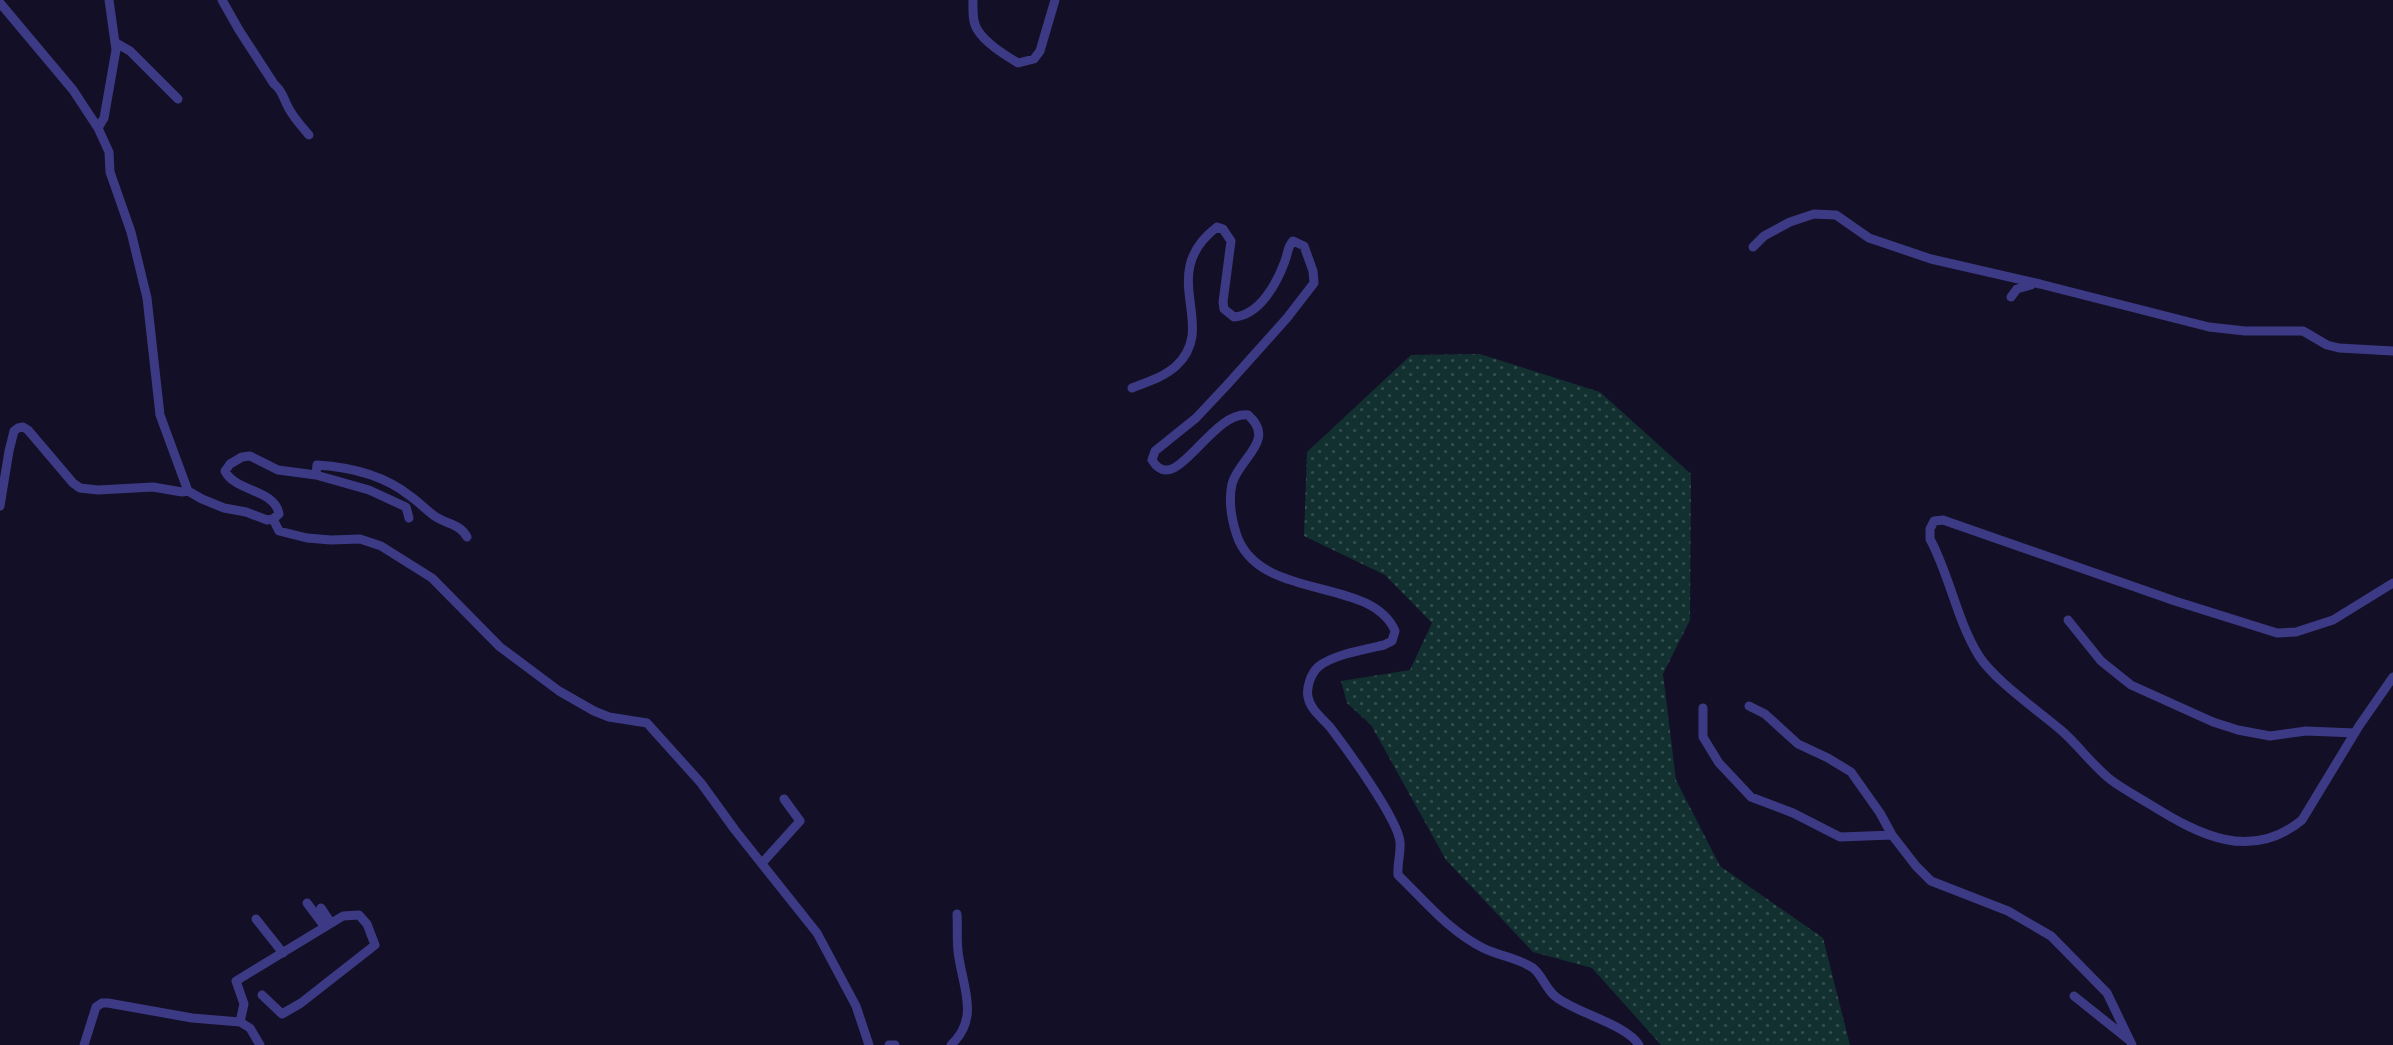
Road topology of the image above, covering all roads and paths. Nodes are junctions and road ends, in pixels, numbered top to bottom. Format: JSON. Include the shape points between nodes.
{"nodes":[{"id":1,"x":109,"y":0,"type":"edge"},
{"id":2,"x":222,"y":0,"type":"edge"},
{"id":3,"x":973,"y":0,"type":"edge"},
{"id":4,"x":1055,"y":0,"type":"edge"},
{"id":5,"x":0,"y":3,"type":"edge"},
{"id":6,"x":116,"y":43,"type":"junction"},
{"id":7,"x":178,"y":99,"type":"dead end"},
{"id":8,"x":99,"y":128,"type":"junction"},
{"id":9,"x":309,"y":135,"type":"dead end"},
{"id":10,"x":1753,"y":247,"type":"dead end"},
{"id":11,"x":2040,"y":284,"type":"junction"},
{"id":12,"x":2011,"y":298,"type":"dead end"},
{"id":13,"x":2393,"y":351,"type":"edge"},
{"id":14,"x":1132,"y":388,"type":"dead end"},
{"id":15,"x":316,"y":475,"type":"junction"},
{"id":16,"x":188,"y":491,"type":"junction"},
{"id":17,"x":0,"y":506,"type":"edge"},
{"id":18,"x":409,"y":518,"type":"dead end"},
{"id":19,"x":274,"y":519,"type":"junction"},
{"id":20,"x":467,"y":537,"type":"dead end"},
{"id":21,"x":2393,"y":583,"type":"edge"},
{"id":22,"x":2068,"y":621,"type":"dead end"},
{"id":23,"x":2393,"y":677,"type":"edge"},
{"id":24,"x":1749,"y":706,"type":"dead end"},
{"id":25,"x":1703,"y":708,"type":"dead end"},
{"id":26,"x":2356,"y":733,"type":"junction"},
{"id":27,"x":784,"y":799,"type":"dead end"},
{"id":28,"x":1892,"y":835,"type":"junction"},
{"id":29,"x":762,"y":863,"type":"junction"},
{"id":30,"x":307,"y":903,"type":"dead end"},
{"id":31,"x":321,"y":908,"type":"dead end"},
{"id":32,"x":957,"y":914,"type":"dead end"},
{"id":33,"x":256,"y":919,"type":"dead end"},
{"id":34,"x":328,"y":925,"type":"junction"},
{"id":35,"x":282,"y":953,"type":"junction"},
{"id":36,"x":261,"y":995,"type":"dead end"},
{"id":37,"x":2074,"y":996,"type":"dead end"},
{"id":38,"x":240,"y":1022,"type":"junction"},
{"id":39,"x":2131,"y":1043,"type":"edge"},
{"id":40,"x":84,"y":1045,"type":"edge"},
{"id":41,"x":260,"y":1045,"type":"edge"},
{"id":42,"x":869,"y":1045,"type":"edge"},
{"id":43,"x":889,"y":1045,"type":"edge"},
{"id":44,"x":895,"y":1045,"type":"edge"},
{"id":45,"x":951,"y":1045,"type":"edge"},
{"id":46,"x":1639,"y":1045,"type":"edge"}],
"edges":[{"from":1,"to":6,"type":"street"},
{"from":2,"to":9,"type":"street"},
{"from":3,"to":4,"type":"street","via":[[978,31],[1018,63],[1034,59],[1040,51]]},
{"from":5,"to":8,"type":"street"},
{"from":6,"to":7,"type":"street"},
{"from":6,"to":8,"type":"street"},
{"from":8,"to":16,"type":"street","via":[[140,267],[160,415]]},
{"from":10,"to":11,"type":"street","via":[[1790,222],[1814,214],[1836,215],[1881,243]]},
{"from":11,"to":12,"type":"street","via":[[2017,289]]},
{"from":11,"to":13,"type":"street","via":[[2209,327],[2303,331],[2339,348]]},
{"from":14,"to":46,"type":"street","via":[[1155,380],[1186,354],[1193,331],[1188,268],[1195,250],[1217,227],[1231,241],[1223,302],[1234,317],[1248,314],[1273,288],[1289,244],[1293,241],[1304,246],[1314,283],[1227,385],[1196,418],[1155,450],[1152,460],[1156,468],[1174,470],[1234,415],[1248,415],[1257,424],[1258,441],[1232,484],[1232,516],[1241,544],[1268,571],[1371,607],[1390,619],[1395,631],[1384,645],[1317,668],[1307,697],[1389,816],[1400,842],[1398,875],[1449,926],[1534,969],[1556,998]]},
{"from":15,"to":18,"type":"street","via":[[369,490],[405,507]]},
{"from":15,"to":19,"type":"street","via":[[278,470],[250,456],[230,464],[225,471],[228,478],[267,497],[278,508]]},
{"from":15,"to":20,"type":"street","via":[[317,465],[377,477],[439,519],[459,527]]},
{"from":16,"to":17,"type":"street","via":[[80,488],[23,427],[12,438]]},
{"from":16,"to":19,"type":"street","via":[[224,508]]},
{"from":19,"to":29,"type":"street","via":[[279,531],[307,538],[360,538],[381,546],[432,578],[500,647],[559,691],[609,717],[647,723],[701,783]]},
{"from":21,"to":26,"type":"street","via":[[2333,620],[2277,633],[1943,520],[1934,521],[1930,530],[1985,664],[2111,779],[2182,825],[2201,834],[2245,842],[2294,827],[2309,811]]},
{"from":22,"to":26,"type":"street","via":[[2101,662],[2131,685],[2213,722],[2270,736],[2306,731]]},
{"from":23,"to":26,"type":"street"},
{"from":24,"to":28,"type":"street","via":[[1798,744],[1851,772]]},
{"from":25,"to":28,"type":"street","via":[[1703,737],[1719,763],[1751,797],[1840,837]]},
{"from":27,"to":29,"type":"street","via":[[800,821]]},
{"from":28,"to":39,"type":"street","via":[[1931,881],[2008,911],[2051,936],[2107,993]]},
{"from":29,"to":42,"type":"street","via":[[828,950],[856,1006]]},
{"from":30,"to":34,"type":"street"},
{"from":31,"to":34,"type":"street"},
{"from":32,"to":45,"type":"street","via":[[967,1020]]},
{"from":33,"to":35,"type":"street"},
{"from":34,"to":35,"type":"street"},
{"from":34,"to":36,"type":"street","via":[[344,916],[359,915],[375,945],[282,1014]]},
{"from":35,"to":38,"type":"street","via":[[236,981],[244,1004]]},
{"from":37,"to":39,"type":"street"},
{"from":38,"to":40,"type":"street","via":[[102,1003],[96,1007]]},
{"from":38,"to":41,"type":"street","via":[[250,1028]]},
{"from":43,"to":44,"type":"street"}]}
